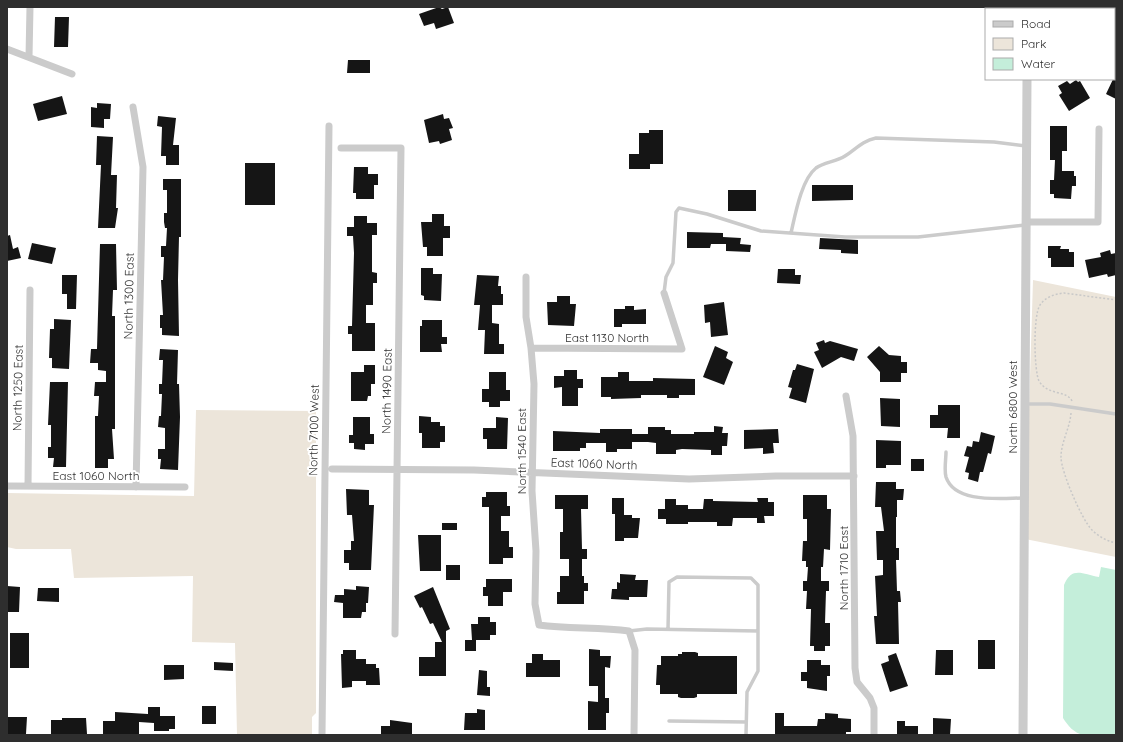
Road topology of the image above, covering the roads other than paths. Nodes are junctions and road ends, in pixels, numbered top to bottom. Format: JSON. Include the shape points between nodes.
{"nodes":[{"id":1,"x":30,"y":7,"type":"edge"},
{"id":2,"x":7,"y":49,"type":"edge"},
{"id":3,"x":29,"y":57,"type":"junction"},
{"id":4,"x":72,"y":74,"type":"dead end"},
{"id":5,"x":1027,"y":80,"type":"edge"},
{"id":6,"x":133,"y":106,"type":"dead end"},
{"id":7,"x":328,"y":126,"type":"dead end"},
{"id":8,"x":1099,"y":129,"type":"dead end"},
{"id":9,"x":1027,"y":146,"type":"junction"},
{"id":10,"x":341,"y":148,"type":"dead end"},
{"id":11,"x":1026,"y":224,"type":"junction"},
{"id":12,"x":792,"y":234,"type":"junction"},
{"id":13,"x":526,"y":277,"type":"dead end"},
{"id":14,"x":30,"y":290,"type":"dead end"},
{"id":15,"x":664,"y":293,"type":"joint"},
{"id":16,"x":531,"y":348,"type":"junction"},
{"id":17,"x":846,"y":396,"type":"dead end"},
{"id":18,"x":1024,"y":404,"type":"junction"},
{"id":19,"x":1116,"y":414,"type":"edge"},
{"id":20,"x":946,"y":452,"type":"dead end"},
{"id":21,"x":332,"y":469,"type":"dead end"},
{"id":22,"x":397,"y":471,"type":"junction"},
{"id":23,"x":532,"y":473,"type":"junction"},
{"id":24,"x":854,"y":476,"type":"junction"},
{"id":25,"x":7,"y":486,"type":"edge"},
{"id":26,"x":28,"y":486,"type":"junction"},
{"id":27,"x":136,"y":487,"type":"junction"},
{"id":28,"x":184,"y":487,"type":"dead end"},
{"id":29,"x":1025,"y":498,"type":"junction"},
{"id":30,"x":668,"y":629,"type":"junction"},
{"id":31,"x":629,"y":631,"type":"junction"},
{"id":32,"x":758,"y":631,"type":"junction"},
{"id":33,"x":396,"y":634,"type":"dead end"},
{"id":34,"x":669,"y":720,"type":"dead end"},
{"id":35,"x":746,"y":722,"type":"junction"},
{"id":36,"x":322,"y":735,"type":"edge"},
{"id":37,"x":634,"y":735,"type":"edge"},
{"id":38,"x":746,"y":735,"type":"edge"},
{"id":39,"x":874,"y":735,"type":"edge"},
{"id":40,"x":1023,"y":735,"type":"edge"}],
"edges":[{"from":1,"to":3,"type":"street"},
{"from":2,"to":3,"type":"street"},
{"from":3,"to":4,"type":"street"},
{"from":5,"to":9,"type":"street","name":"North 6800 West"},
{"from":6,"to":27,"type":"street","name":"North 1300 East","via":[[142,167]]},
{"from":7,"to":36,"type":"street","name":"North 7100 West"},
{"from":8,"to":11,"type":"street","via":[[1098,222]]},
{"from":9,"to":11,"type":"street","name":"North 6800 West"},
{"from":9,"to":12,"type":"lane","via":[[994,142],[876,138],[867,140],[844,156],[816,168],[798,204]]},
{"from":10,"to":22,"type":"street","name":"North 1490 East","via":[[401,148]]},
{"from":11,"to":12,"type":"lane","via":[[918,237]]},
{"from":11,"to":18,"type":"street","name":"North 6800 West"},
{"from":12,"to":15,"type":"lane","via":[[761,231],[679,208],[676,212],[673,262],[666,277]]},
{"from":13,"to":16,"type":"street","name":"North 1540 East","via":[[526,317]]},
{"from":14,"to":26,"type":"street","name":"North 1250 East"},
{"from":15,"to":16,"type":"street","name":"East 1130 North","via":[[682,349]]},
{"from":16,"to":23,"type":"street","name":"North 1540 East","via":[[534,384]]},
{"from":17,"to":24,"type":"street","name":"North 1710 East","via":[[854,436]]},
{"from":18,"to":19,"type":"lane","via":[[1050,404]]},
{"from":18,"to":29,"type":"street","name":"North 6800 West"},
{"from":20,"to":29,"type":"lane","via":[[946,477],[957,492],[977,498]]},
{"from":21,"to":22,"type":"street","name":"East 1060 North"},
{"from":22,"to":23,"type":"street","name":"East 1060 North","via":[[474,470]]},
{"from":22,"to":33,"type":"street","name":"North 1490 East"},
{"from":23,"to":24,"type":"street","name":"East 1060 North","via":[[689,479]]},
{"from":23,"to":31,"type":"street","name":"North 1540 East","via":[[536,551],[535,604],[539,625]]},
{"from":24,"to":39,"type":"street","name":"North 1710 East","via":[[855,668],[857,682],[870,698],[874,708]]},
{"from":25,"to":26,"type":"street","name":"East 1060 North"},
{"from":26,"to":27,"type":"street","name":"East 1060 North"},
{"from":27,"to":28,"type":"street","name":"East 1060 North"},
{"from":29,"to":40,"type":"street","name":"North 6800 West"},
{"from":30,"to":31,"type":"lane"},
{"from":30,"to":32,"type":"lane"},
{"from":30,"to":32,"type":"lane","via":[[669,582],[677,577],[751,578],[758,585]]},
{"from":31,"to":37,"type":"street","via":[[635,650]]},
{"from":32,"to":35,"type":"lane","via":[[758,671],[747,692]]},
{"from":34,"to":35,"type":"lane"},
{"from":35,"to":38,"type":"lane"}]}
